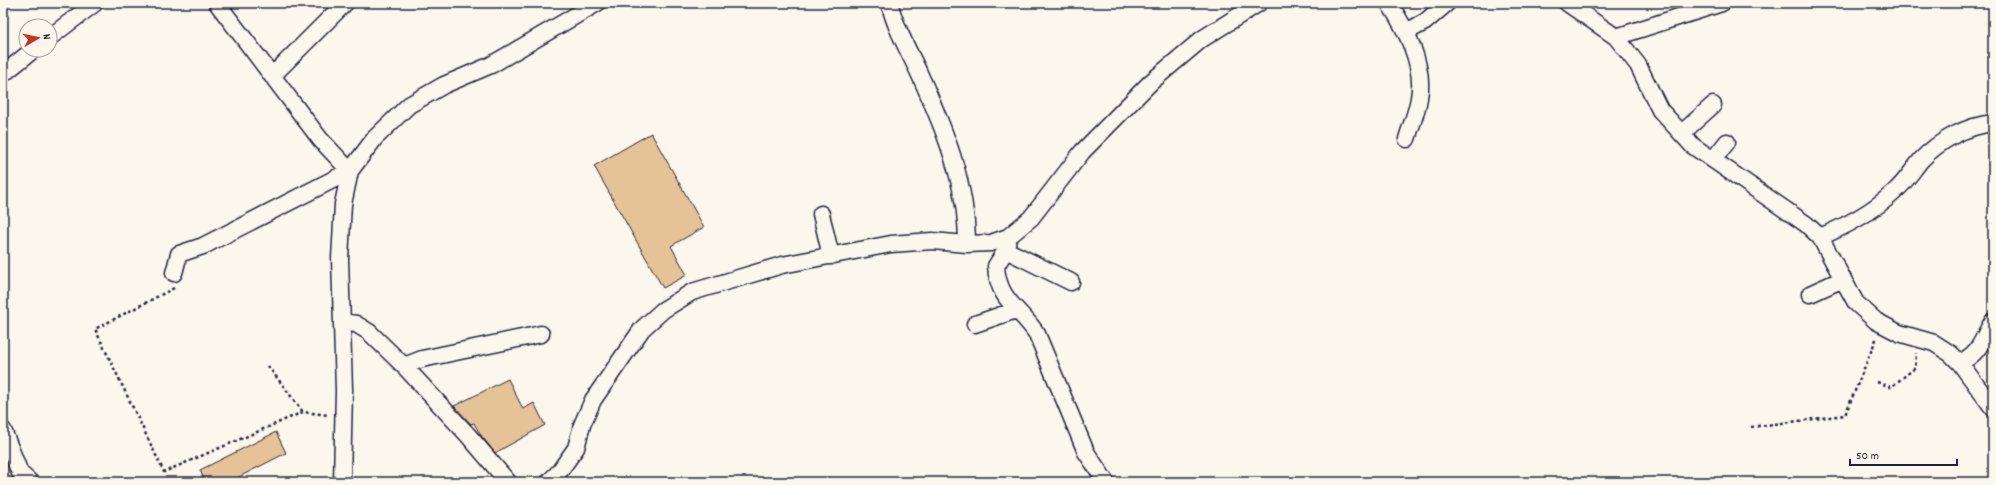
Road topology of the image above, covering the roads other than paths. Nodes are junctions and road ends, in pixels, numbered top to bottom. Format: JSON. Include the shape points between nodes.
{"nodes":[{"id":1,"x":95,"y":3,"type":"edge"},
{"id":2,"x":217,"y":3,"type":"edge"},
{"id":3,"x":345,"y":3,"type":"edge"},
{"id":4,"x":597,"y":3,"type":"edge"},
{"id":5,"x":890,"y":3,"type":"edge"},
{"id":6,"x":1259,"y":3,"type":"edge"},
{"id":7,"x":1389,"y":3,"type":"edge"},
{"id":8,"x":1447,"y":3,"type":"edge"},
{"id":9,"x":1567,"y":3,"type":"edge"},
{"id":10,"x":1720,"y":3,"type":"edge"},
{"id":11,"x":58,"y":31,"type":"edge"},
{"id":12,"x":1406,"y":32,"type":"junction"},
{"id":13,"x":1616,"y":37,"type":"junction"},
{"id":14,"x":23,"y":58,"type":"edge"},
{"id":15,"x":3,"y":74,"type":"edge"},
{"id":16,"x":272,"y":76,"type":"junction"},
{"id":17,"x":1713,"y":105,"type":"dead end"},
{"id":18,"x":1993,"y":123,"type":"edge"},
{"id":19,"x":1682,"y":133,"type":"junction"},
{"id":20,"x":1407,"y":139,"type":"dead end"},
{"id":21,"x":1727,"y":142,"type":"dead end"},
{"id":22,"x":1713,"y":160,"type":"junction"},
{"id":23,"x":350,"y":172,"type":"junction"},
{"id":24,"x":821,"y":214,"type":"dead end"},
{"id":25,"x":1820,"y":237,"type":"junction"},
{"id":26,"x":967,"y":244,"type":"junction"},
{"id":27,"x":1007,"y":244,"type":"junction"},
{"id":28,"x":831,"y":256,"type":"junction"},
{"id":29,"x":174,"y":273,"type":"road end"},
{"id":30,"x":1843,"y":279,"type":"junction"},
{"id":31,"x":1071,"y":282,"type":"dead end"},
{"id":32,"x":1810,"y":294,"type":"dead end"},
{"id":33,"x":1016,"y":310,"type":"junction"},
{"id":34,"x":1993,"y":321,"type":"edge"},
{"id":35,"x":342,"y":322,"type":"junction"},
{"id":36,"x":976,"y":324,"type":"dead end"},
{"id":37,"x":541,"y":334,"type":"dead end"},
{"id":38,"x":1960,"y":363,"type":"junction"},
{"id":39,"x":404,"y":366,"type":"junction"},
{"id":40,"x":1993,"y":408,"type":"edge"},
{"id":41,"x":3,"y":430,"type":"edge"},
{"id":42,"x":30,"y":482,"type":"edge"},
{"id":43,"x":342,"y":482,"type":"edge"},
{"id":44,"x":508,"y":482,"type":"edge"},
{"id":45,"x":548,"y":482,"type":"edge"},
{"id":46,"x":1106,"y":482,"type":"edge"}],
"edges":[{"from":1,"to":11,"type":"street"},
{"from":2,"to":16,"type":"street"},
{"from":3,"to":16,"type":"street"},
{"from":4,"to":23,"type":"street","via":[[491,64],[444,85],[409,106],[375,138]]},
{"from":5,"to":26,"type":"street","via":[[898,28],[937,113],[958,170],[966,216]]},
{"from":6,"to":27,"type":"street","via":[[1202,39],[1150,82],[1082,152],[1031,218]]},
{"from":7,"to":12,"type":"street"},
{"from":8,"to":12,"type":"street","via":[[1425,22]]},
{"from":9,"to":13,"type":"street"},
{"from":10,"to":13,"type":"street"},
{"from":12,"to":20,"type":"street","via":[[1419,77],[1420,97]]},
{"from":13,"to":19,"type":"street","via":[[1638,66],[1660,110]]},
{"from":14,"to":15,"type":"street"},
{"from":16,"to":23,"type":"street","via":[[320,139]]},
{"from":17,"to":19,"type":"street"},
{"from":18,"to":25,"type":"street","via":[[1981,124],[1940,143],[1884,200],[1846,225]]},
{"from":19,"to":22,"type":"street","via":[[1693,146]]},
{"from":21,"to":22,"type":"street"},
{"from":22,"to":25,"type":"street","via":[[1806,224]]},
{"from":23,"to":29,"type":"street","via":[[203,246],[179,254]]},
{"from":23,"to":35,"type":"street","via":[[343,204],[340,259]]},
{"from":24,"to":28,"type":"street"},
{"from":25,"to":30,"type":"street"},
{"from":26,"to":27,"type":"street"},
{"from":26,"to":28,"type":"street","via":[[891,244]]},
{"from":27,"to":31,"type":"street"},
{"from":27,"to":33,"type":"street","via":[[996,266],[996,277],[1003,296]]},
{"from":28,"to":45,"type":"street","via":[[782,266],[692,292],[663,310],[642,329],[593,400],[582,425],[576,448],[559,472]]},
{"from":30,"to":32,"type":"street"},
{"from":30,"to":38,"type":"street","via":[[1856,303],[1876,320],[1899,333],[1934,343]]},
{"from":33,"to":36,"type":"street"},
{"from":33,"to":46,"type":"street","via":[[1033,327],[1043,345],[1082,445]]},
{"from":34,"to":38,"type":"street","via":[[1980,348]]},
{"from":35,"to":39,"type":"street","via":[[362,327]]},
{"from":35,"to":43,"type":"street"},
{"from":37,"to":39,"type":"street","via":[[422,359]]},
{"from":38,"to":40,"type":"street"},
{"from":39,"to":44,"type":"street"},
{"from":41,"to":42,"type":"street","via":[[20,473]]}]}
